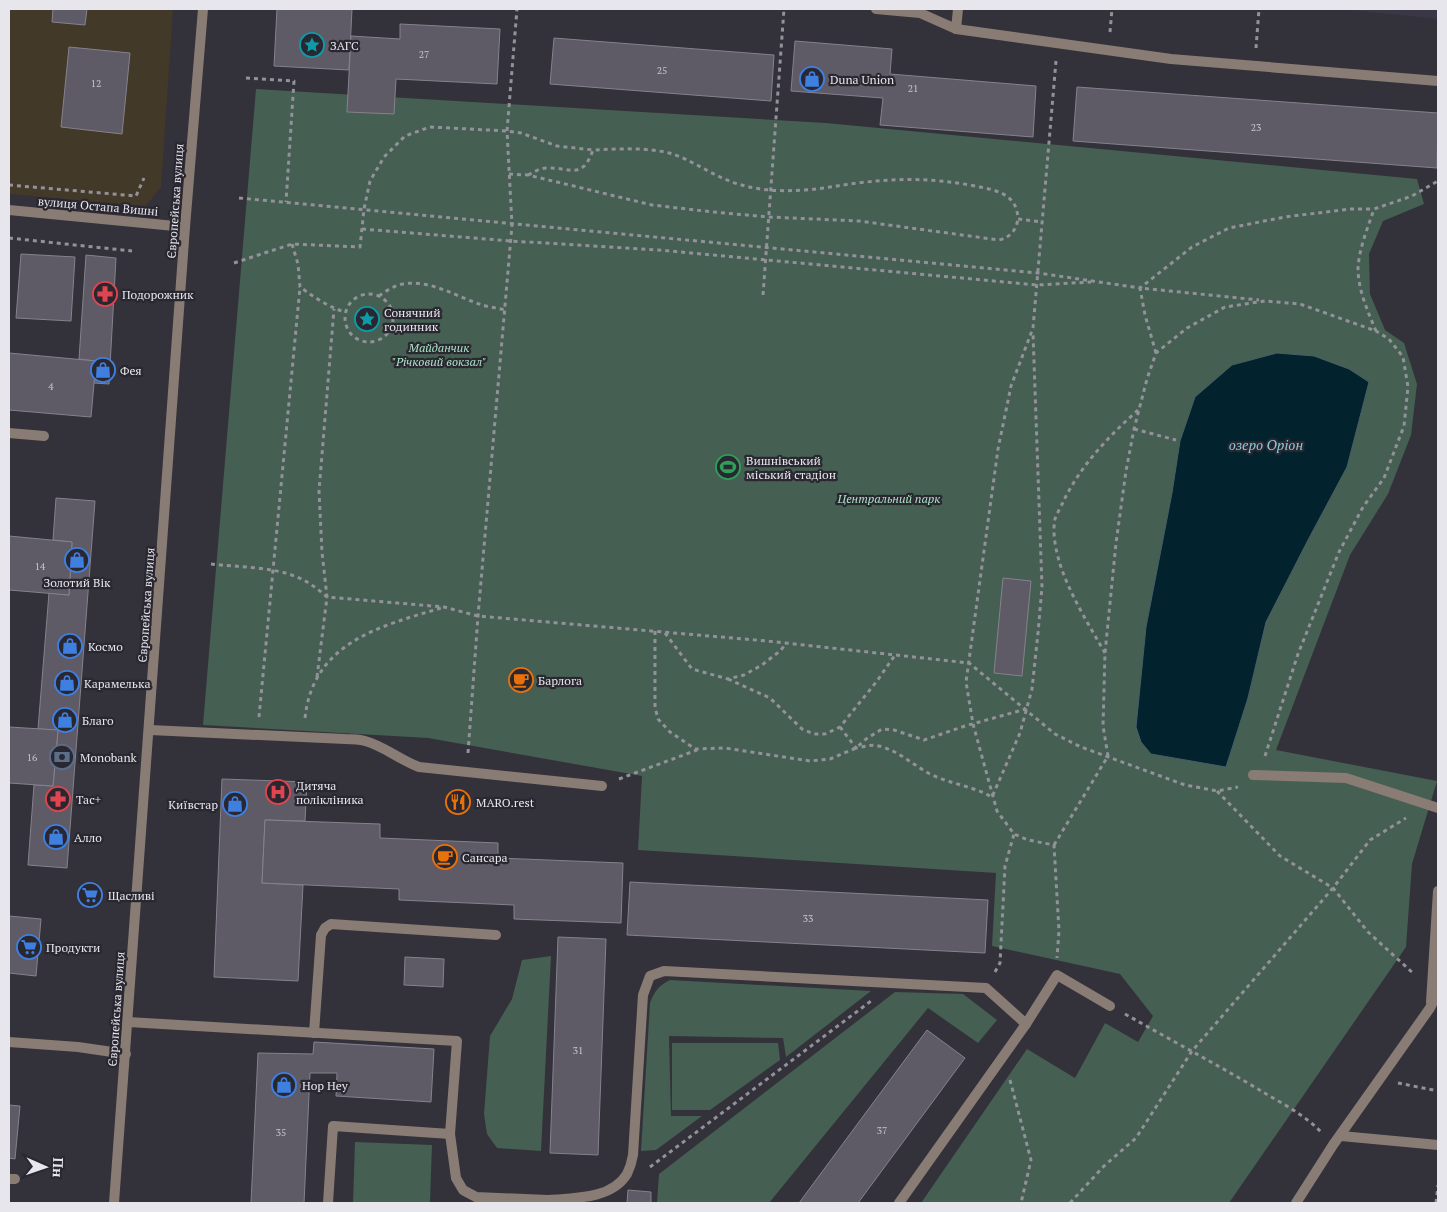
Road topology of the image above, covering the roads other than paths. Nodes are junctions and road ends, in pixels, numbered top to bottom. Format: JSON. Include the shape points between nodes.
{"nodes":[{"id":1,"x":203,"y":9,"type":"edge"},
{"id":2,"x":876,"y":9,"type":"edge"},
{"id":3,"x":958,"y":9,"type":"edge"},
{"id":4,"x":956,"y":29,"type":"junction"},
{"id":5,"x":1438,"y":81,"type":"edge"},
{"id":6,"x":9,"y":210,"type":"edge"},
{"id":7,"x":185,"y":227,"type":"junction"},
{"id":8,"x":9,"y":433,"type":"edge"},
{"id":9,"x":44,"y":436,"type":"dead end"},
{"id":10,"x":150,"y":730,"type":"junction"},
{"id":11,"x":1253,"y":775,"type":"road end"},
{"id":12,"x":602,"y":786,"type":"road end"},
{"id":13,"x":1438,"y":808,"type":"edge"},
{"id":14,"x":1438,"y":891,"type":"edge"},
{"id":15,"x":496,"y":935,"type":"dead end"},
{"id":16,"x":1435,"y":991,"type":"edge"},
{"id":17,"x":1110,"y":1006,"type":"dead end"},
{"id":18,"x":128,"y":1022,"type":"junction"},
{"id":19,"x":1026,"y":1024,"type":"junction"},
{"id":20,"x":314,"y":1033,"type":"junction"},
{"id":21,"x":9,"y":1042,"type":"edge"},
{"id":22,"x":126,"y":1054,"type":"junction"},
{"id":23,"x":450,"y":1134,"type":"junction"},
{"id":24,"x":1341,"y":1136,"type":"junction"},
{"id":25,"x":1438,"y":1145,"type":"edge"},
{"id":26,"x":548,"y":1202,"type":"edge"},
{"id":27,"x":114,"y":1203,"type":"edge"},
{"id":28,"x":328,"y":1203,"type":"edge"},
{"id":29,"x":899,"y":1203,"type":"edge"},
{"id":30,"x":1296,"y":1203,"type":"edge"}],
"edges":[{"from":1,"to":7,"type":"street","name":"Європейська вулиця"},
{"from":2,"to":4,"type":"street","via":[[920,13]]},
{"from":3,"to":4,"type":"street"},
{"from":4,"to":5,"type":"street","via":[[1171,59]]},
{"from":6,"to":7,"type":"street","name":"вулиця Остапа Вишні"},
{"from":7,"to":10,"type":"street","name":"Європейська вулиця"},
{"from":8,"to":9,"type":"street"},
{"from":10,"to":12,"type":"street","via":[[365,741],[419,767]]},
{"from":10,"to":18,"type":"street","name":"Європейська вулиця"},
{"from":11,"to":13,"type":"street","via":[[1346,778]]},
{"from":14,"to":16,"type":"street"},
{"from":15,"to":20,"type":"street","via":[[332,924],[324,928]]},
{"from":16,"to":24,"type":"street","via":[[1430,1008]]},
{"from":17,"to":19,"type":"street","via":[[1056,975]]},
{"from":18,"to":20,"type":"street"},
{"from":18,"to":22,"type":"street","name":"Європейська вулиця"},
{"from":19,"to":26,"type":"street","via":[[986,988],[664,971],[650,976],[644,995],[633,1155],[628,1173],[616,1186],[594,1196]]},
{"from":19,"to":29,"type":"street"},
{"from":20,"to":23,"type":"street","via":[[457,1041]]},
{"from":21,"to":22,"type":"street"},
{"from":22,"to":27,"type":"street","name":"Європейська вулиця"},
{"from":23,"to":26,"type":"street","via":[[456,1178],[463,1190],[476,1197]]},
{"from":23,"to":28,"type":"street","via":[[333,1126]]},
{"from":24,"to":25,"type":"street"},
{"from":24,"to":30,"type":"street"}]}
